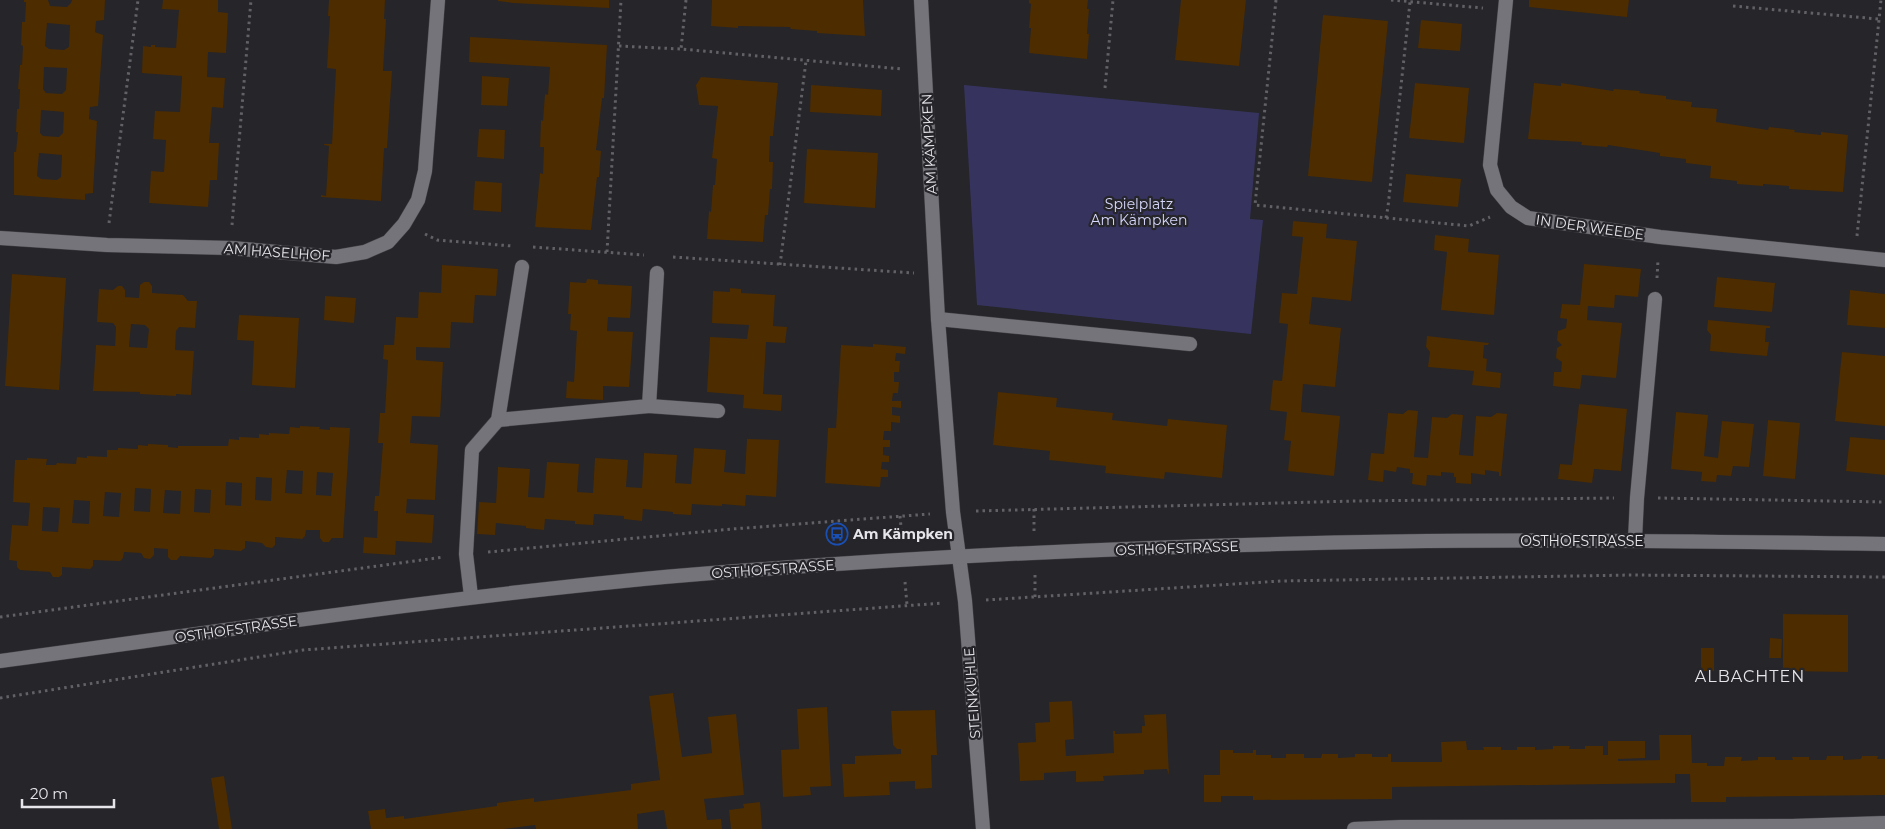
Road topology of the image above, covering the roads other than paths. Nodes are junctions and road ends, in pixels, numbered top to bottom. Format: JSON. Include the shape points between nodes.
{"nodes":[{"id":1,"x":438,"y":0,"type":"edge"},
{"id":2,"x":921,"y":0,"type":"edge"},
{"id":3,"x":1505,"y":5,"type":"edge"},
{"id":4,"x":0,"y":238,"type":"edge"},
{"id":5,"x":1885,"y":260,"type":"edge"},
{"id":6,"x":522,"y":267,"type":"dead end"},
{"id":7,"x":658,"y":273,"type":"dead end"},
{"id":8,"x":1655,"y":299,"type":"road end"},
{"id":9,"x":938,"y":319,"type":"junction"},
{"id":10,"x":1190,"y":344,"type":"dead end"},
{"id":11,"x":650,"y":406,"type":"junction"},
{"id":12,"x":718,"y":411,"type":"dead end"},
{"id":13,"x":498,"y":420,"type":"junction"},
{"id":14,"x":1635,"y":540,"type":"junction"},
{"id":15,"x":1885,"y":544,"type":"edge"},
{"id":16,"x":960,"y":557,"type":"junction"},
{"id":17,"x":471,"y":596,"type":"junction"},
{"id":18,"x":0,"y":661,"type":"edge"},
{"id":19,"x":1885,"y":823,"type":"edge"},
{"id":20,"x":1401,"y":828,"type":"edge"},
{"id":21,"x":1792,"y":828,"type":"edge"},
{"id":22,"x":983,"y":829,"type":"edge"},
{"id":23,"x":1354,"y":829,"type":"edge"}],
"edges":[{"from":1,"to":4,"type":"street","name":"AM HASELHOF","via":[[425,171],[418,200],[404,224],[388,242],[365,252],[336,257],[231,248]]},
{"from":2,"to":9,"type":"street","name":"AM KÄMPKEN"},
{"from":3,"to":5,"type":"street","name":"IN DER WEEDE","via":[[1490,165],[1497,190],[1511,208],[1528,218],[1660,237]]},
{"from":6,"to":13,"type":"street"},
{"from":7,"to":11,"type":"street"},
{"from":8,"to":14,"type":"street"},
{"from":9,"to":10,"type":"street"},
{"from":9,"to":16,"type":"street","name":"AM KÄMPKEN","via":[[953,512]]},
{"from":11,"to":12,"type":"street"},
{"from":11,"to":13,"type":"street"},
{"from":13,"to":17,"type":"street","via":[[472,450],[466,554]]},
{"from":14,"to":15,"type":"street","name":"OSTHOFSTRASSE"},
{"from":14,"to":16,"type":"street","name":"OSTHOFSTRASSE","via":[[1278,544]]},
{"from":16,"to":17,"type":"street","name":"OSTHOFSTRASSE","via":[[686,576]]},
{"from":16,"to":22,"type":"street","name":"STEINKUHLE"},
{"from":17,"to":18,"type":"street","name":"OSTHOFSTRASSE"},
{"from":19,"to":21,"type":"street"},
{"from":20,"to":21,"type":"street"},
{"from":20,"to":23,"type":"street"}]}
